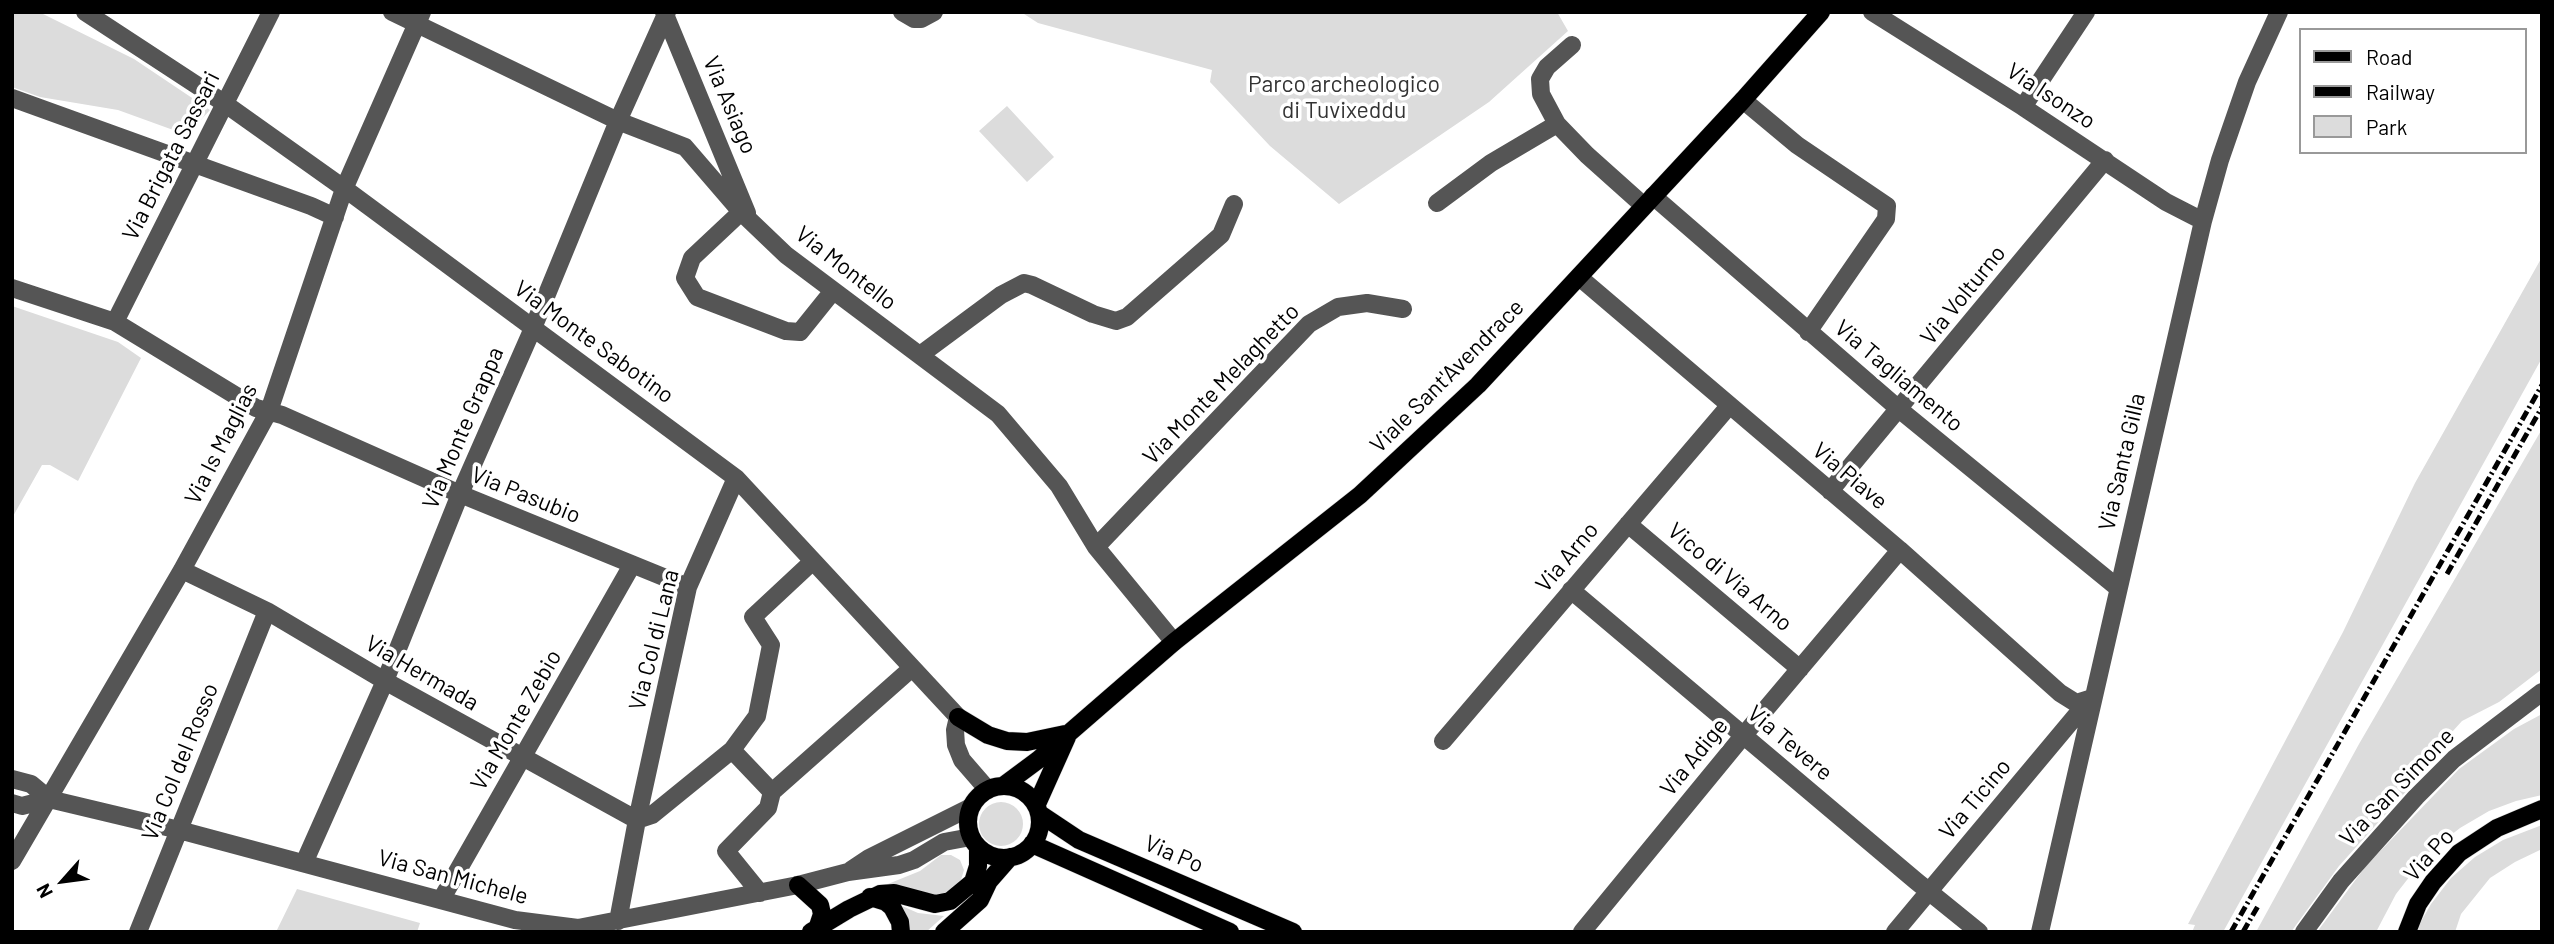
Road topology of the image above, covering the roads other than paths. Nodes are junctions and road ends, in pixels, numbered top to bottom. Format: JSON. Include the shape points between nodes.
{"nodes":[{"id":1,"x":85,"y":12,"type":"edge"},
{"id":2,"x":271,"y":12,"type":"edge"},
{"id":3,"x":392,"y":12,"type":"edge"},
{"id":4,"x":902,"y":12,"type":"edge"},
{"id":5,"x":934,"y":12,"type":"edge"},
{"id":6,"x":1821,"y":12,"type":"edge"},
{"id":7,"x":1872,"y":12,"type":"edge"},
{"id":8,"x":2085,"y":12,"type":"edge"},
{"id":9,"x":2279,"y":12,"type":"edge"},
{"id":10,"x":665,"y":13,"type":"edge"},
{"id":11,"x":419,"y":18,"type":"edge"},
{"id":12,"x":1572,"y":45,"type":"dead end"},
{"id":13,"x":12,"y":99,"type":"edge"},
{"id":14,"x":1743,"y":100,"type":"junction"},
{"id":15,"x":224,"y":103,"type":"junction"},
{"id":16,"x":2023,"y":107,"type":"junction"},
{"id":17,"x":618,"y":121,"type":"junction"},
{"id":18,"x":1557,"y":124,"type":"junction"},
{"id":19,"x":2105,"y":160,"type":"junction"},
{"id":20,"x":195,"y":165,"type":"junction"},
{"id":21,"x":344,"y":189,"type":"junction"},
{"id":22,"x":1649,"y":201,"type":"junction"},
{"id":23,"x":1234,"y":204,"type":"dead end"},
{"id":24,"x":1437,"y":204,"type":"dead end"},
{"id":25,"x":745,"y":215,"type":"junction"},
{"id":26,"x":335,"y":217,"type":"junction"},
{"id":27,"x":2203,"y":222,"type":"junction"},
{"id":28,"x":1579,"y":277,"type":"junction"},
{"id":29,"x":12,"y":288,"type":"edge"},
{"id":30,"x":833,"y":291,"type":"junction"},
{"id":31,"x":1402,"y":309,"type":"dead end"},
{"id":32,"x":115,"y":322,"type":"junction"},
{"id":33,"x":533,"y":328,"type":"junction"},
{"id":34,"x":1808,"y":332,"type":"junction"},
{"id":35,"x":920,"y":355,"type":"junction"},
{"id":36,"x":1729,"y":406,"type":"junction"},
{"id":37,"x":1900,"y":410,"type":"junction"},
{"id":38,"x":269,"y":411,"type":"junction"},
{"id":39,"x":736,"y":478,"type":"junction"},
{"id":40,"x":1830,"y":491,"type":"junction"},
{"id":41,"x":460,"y":494,"type":"junction"},
{"id":42,"x":1628,"y":524,"type":"junction"},
{"id":43,"x":1096,"y":547,"type":"junction"},
{"id":44,"x":1900,"y":550,"type":"junction"},
{"id":45,"x":812,"y":562,"type":"junction"},
{"id":46,"x":632,"y":565,"type":"junction"},
{"id":47,"x":182,"y":570,"type":"junction"},
{"id":48,"x":688,"y":587,"type":"junction"},
{"id":49,"x":2118,"y":588,"type":"junction"},
{"id":50,"x":1571,"y":590,"type":"junction"},
{"id":51,"x":267,"y":611,"type":"junction"},
{"id":52,"x":1174,"y":642,"type":"junction"},
{"id":53,"x":912,"y":668,"type":"junction"},
{"id":54,"x":1800,"y":669,"type":"junction"},
{"id":55,"x":385,"y":681,"type":"junction"},
{"id":56,"x":2542,"y":692,"type":"edge"},
{"id":57,"x":2092,"y":698,"type":"junction"},
{"id":58,"x":958,"y":717,"type":"junction"},
{"id":59,"x":1069,"y":733,"type":"junction"},
{"id":60,"x":1743,"y":736,"type":"junction"},
{"id":61,"x":1443,"y":741,"type":"dead end"},
{"id":62,"x":732,"y":750,"type":"junction"},
{"id":63,"x":523,"y":758,"type":"junction"},
{"id":64,"x":12,"y":779,"type":"edge"},
{"id":65,"x":995,"y":788,"type":"junction"},
{"id":66,"x":772,"y":792,"type":"junction"},
{"id":67,"x":49,"y":799,"type":"junction"},
{"id":68,"x":12,"y":803,"type":"edge"},
{"id":69,"x":971,"y":807,"type":"junction"},
{"id":70,"x":1039,"y":809,"type":"junction"},
{"id":71,"x":2542,"y":809,"type":"edge"},
{"id":72,"x":636,"y":820,"type":"junction"},
{"id":73,"x":179,"y":830,"type":"junction"},
{"id":74,"x":975,"y":843,"type":"junction"},
{"id":75,"x":1032,"y":845,"type":"junction"},
{"id":76,"x":1010,"y":857,"type":"junction"},
{"id":77,"x":12,"y":861,"type":"edge"},
{"id":78,"x":304,"y":863,"type":"junction"},
{"id":79,"x":848,"y":872,"type":"junction"},
{"id":80,"x":798,"y":885,"type":"junction"},
{"id":81,"x":1929,"y":892,"type":"junction"},
{"id":82,"x":760,"y":893,"type":"junction"},
{"id":83,"x":870,"y":897,"type":"junction"},
{"id":84,"x":441,"y":900,"type":"junction"},
{"id":85,"x":618,"y":921,"type":"junction"},
{"id":86,"x":814,"y":929,"type":"edge"},
{"id":87,"x":138,"y":932,"type":"edge"},
{"id":88,"x":901,"y":932,"type":"edge"},
{"id":89,"x":944,"y":932,"type":"edge"},
{"id":90,"x":1230,"y":932,"type":"edge"},
{"id":91,"x":1293,"y":932,"type":"edge"},
{"id":92,"x":1582,"y":932,"type":"edge"},
{"id":93,"x":1895,"y":932,"type":"edge"},
{"id":94,"x":1979,"y":932,"type":"edge"},
{"id":95,"x":2040,"y":932,"type":"edge"},
{"id":96,"x":2304,"y":932,"type":"edge"},
{"id":97,"x":2407,"y":932,"type":"edge"}],
"edges":[{"from":1,"to":15,"type":"street","name":"Via Monte Sabotino"},
{"from":2,"to":15,"type":"street","name":"Via Brigata Sassari"},
{"from":3,"to":11,"type":"street","name":"Via Montello"},
{"from":4,"to":5,"type":"street","via":[[914,19]]},
{"from":6,"to":14,"type":"main road","name":"Viale Sant'Avendrace"},
{"from":7,"to":16,"type":"street","name":"Via Isonzo"},
{"from":8,"to":16,"type":"street"},
{"from":9,"to":27,"type":"street","name":"Via Santa Gilla","via":[[2247,82]]},
{"from":10,"to":17,"type":"street","name":"Via Monte Grappa"},
{"from":10,"to":25,"type":"street","name":"Via Asiago"},
{"from":11,"to":17,"type":"street","name":"Via Montello"},
{"from":11,"to":21,"type":"street","name":"Via Is Maglias"},
{"from":12,"to":18,"type":"street","name":"Via Tagliamento","via":[[1540,79],[1541,94]]},
{"from":13,"to":20,"type":"street"},
{"from":14,"to":22,"type":"main road","name":"Viale Sant'Avendrace"},
{"from":14,"to":34,"type":"street","via":[[1797,145],[1887,205],[1886,219]]},
{"from":15,"to":20,"type":"street","name":"Via Brigata Sassari"},
{"from":15,"to":21,"type":"street","name":"Via Monte Sabotino"},
{"from":16,"to":19,"type":"street","name":"Via Isonzo"},
{"from":17,"to":25,"type":"street","name":"Via Montello","via":[[685,147]]},
{"from":17,"to":33,"type":"street","name":"Via Monte Grappa"},
{"from":18,"to":22,"type":"street","name":"Via Tagliamento","via":[[1587,155]]},
{"from":18,"to":24,"type":"street","via":[[1491,163]]},
{"from":19,"to":27,"type":"street","name":"Via Isonzo"},
{"from":19,"to":37,"type":"street","name":"Via Volturno"},
{"from":20,"to":26,"type":"street"},
{"from":20,"to":32,"type":"street","name":"Via Brigata Sassari"},
{"from":21,"to":26,"type":"street","name":"Via Is Maglias"},
{"from":21,"to":33,"type":"street","name":"Via Monte Sabotino"},
{"from":22,"to":28,"type":"main road","name":"Viale Sant'Avendrace"},
{"from":22,"to":34,"type":"street","name":"Via Tagliamento"},
{"from":23,"to":35,"type":"street","via":[[1221,235],[1128,317],[1116,321],[1093,314],[1024,284],[1001,295]]},
{"from":25,"to":30,"type":"street","name":"Via Montello"},
{"from":25,"to":30,"type":"street","via":[[692,258],[685,278],[697,297],[786,331],[800,332]]},
{"from":26,"to":38,"type":"street","name":"Via Is Maglias"},
{"from":27,"to":49,"type":"street","name":"Via Santa Gilla"},
{"from":28,"to":36,"type":"street","name":"Via Piave"},
{"from":28,"to":52,"type":"main road","name":"Viale Sant'Avendrace","via":[[1478,385],[1360,495]]},
{"from":29,"to":32,"type":"street","name":"Via Pasubio"},
{"from":30,"to":35,"type":"street","name":"Via Montello"},
{"from":31,"to":43,"type":"street","name":"Via Monte Melaghetto","via":[[1367,303],[1338,307],[1309,324]]},
{"from":32,"to":38,"type":"street","name":"Via Pasubio","via":[[256,408]]},
{"from":33,"to":39,"type":"street","name":"Via Monte Sabotino"},
{"from":33,"to":41,"type":"street","name":"Via Monte Grappa"},
{"from":34,"to":37,"type":"street","name":"Via Tagliamento"},
{"from":35,"to":43,"type":"street","name":"Via Montello","via":[[999,414],[1059,486]]},
{"from":36,"to":40,"type":"street","name":"Via Piave"},
{"from":36,"to":42,"type":"street","name":"Via Arno"},
{"from":37,"to":40,"type":"street","name":"Via Volturno"},
{"from":37,"to":49,"type":"street","name":"Via Tagliamento"},
{"from":38,"to":41,"type":"street","name":"Via Pasubio"},
{"from":38,"to":47,"type":"street","name":"Via Is Maglias"},
{"from":39,"to":45,"type":"street","name":"Via Monte Sabotino"},
{"from":39,"to":48,"type":"street","name":"Via Col di Lana"},
{"from":40,"to":44,"type":"street","name":"Via Piave"},
{"from":41,"to":46,"type":"street","name":"Via Pasubio"},
{"from":41,"to":55,"type":"street","name":"Via Monte Grappa"},
{"from":42,"to":50,"type":"street","name":"Via Arno"},
{"from":42,"to":54,"type":"street","name":"Vico di Via Arno"},
{"from":43,"to":52,"type":"street","name":"Via Montello"},
{"from":44,"to":54,"type":"street","name":"Via Adige"},
{"from":44,"to":57,"type":"street","name":"Via Piave","via":[[2060,693],[2076,703]]},
{"from":45,"to":53,"type":"street","name":"Via Monte Sabotino"},
{"from":45,"to":62,"type":"street","via":[[753,617],[771,645],[757,716]]},
{"from":46,"to":48,"type":"street","name":"Via Pasubio"},
{"from":46,"to":63,"type":"street","name":"Via Monte Zebio"},
{"from":47,"to":51,"type":"street","name":"Via Hermada"},
{"from":47,"to":67,"type":"street","name":"Via Is Maglias"},
{"from":48,"to":72,"type":"street","name":"Via Col di Lana"},
{"from":49,"to":57,"type":"street","name":"Via Santa Gilla"},
{"from":50,"to":60,"type":"street","name":"Via Tevere"},
{"from":50,"to":61,"type":"street","name":"Via Arno"},
{"from":51,"to":55,"type":"street","name":"Via Hermada"},
{"from":51,"to":73,"type":"street","name":"Via Col del Rosso"},
{"from":52,"to":59,"type":"main road","name":"Viale Sant'Avendrace"},
{"from":53,"to":58,"type":"street","name":"Via Monte Sabotino"},
{"from":53,"to":66,"type":"street"},
{"from":54,"to":60,"type":"street","name":"Via Adige"},
{"from":55,"to":63,"type":"street","name":"Via Hermada"},
{"from":55,"to":78,"type":"street","name":"Via Monte Grappa"},
{"from":56,"to":96,"type":"street","name":"Via San Simone","via":[[2454,759],[2416,797],[2341,881]]},
{"from":57,"to":81,"type":"street","name":"Via Ticino"},
{"from":57,"to":95,"type":"street","name":"Via Santa Gilla"},
{"from":58,"to":59,"type":"main road","via":[[1007,741],[1027,742]]},
{"from":58,"to":65,"type":"street","via":[[956,744],[962,760]]},
{"from":59,"to":65,"type":"main road","name":"Viale Sant'Avendrace","via":[[1026,770]]},
{"from":59,"to":70,"type":"main road","name":"Viale Sant'Avendrace"},
{"from":60,"to":81,"type":"street","name":"Via Tevere"},
{"from":60,"to":92,"type":"street","name":"Via Adige"},
{"from":62,"to":66,"type":"street"},
{"from":62,"to":72,"type":"street","via":[[652,815]]},
{"from":63,"to":72,"type":"street","name":"Via Hermada"},
{"from":63,"to":84,"type":"street","name":"Via Monte Zebio"},
{"from":64,"to":67,"type":"street","name":"Via San Michele","via":[[30,784]]},
{"from":65,"to":69,"type":"main road"},
{"from":65,"to":70,"type":"main road","via":[[1018,788],[1030,794]]},
{"from":66,"to":82,"type":"street","via":[[768,808],[726,851]]},
{"from":67,"to":68,"type":"street","name":"Via San Michele","via":[[22,806]]},
{"from":67,"to":73,"type":"street","name":"Via San Michele"},
{"from":67,"to":77,"type":"street","name":"Via Is Maglias"},
{"from":69,"to":74,"type":"main road","via":[[967,821]]},
{"from":69,"to":79,"type":"street","name":"Via San Michele"},
{"from":70,"to":75,"type":"main road","via":[[1041,825]]},
{"from":70,"to":91,"type":"main road","name":"Via Po","via":[[1079,840]]},
{"from":71,"to":97,"type":"main road","name":"Via Po","via":[[2497,828],[2459,853],[2418,904]]},
{"from":72,"to":85,"type":"street","name":"Via Col di Lana"},
{"from":73,"to":78,"type":"street","name":"Via San Michele"},
{"from":73,"to":87,"type":"street","name":"Via Col del Rosso"},
{"from":74,"to":76,"type":"main road","via":[[987,854]]},
{"from":74,"to":79,"type":"street","name":"Via San Michele","via":[[944,842],[899,865]]},
{"from":74,"to":83,"type":"main road","via":[[978,866],[973,882],[950,901],[935,904],[894,893]]},
{"from":75,"to":76,"type":"main road"},
{"from":75,"to":90,"type":"main road"},
{"from":76,"to":89,"type":"main road","via":[[980,900]]},
{"from":78,"to":84,"type":"street","name":"Via San Michele"},
{"from":79,"to":80,"type":"street","name":"Via San Michele"},
{"from":80,"to":82,"type":"street","name":"Via San Michele"},
{"from":80,"to":86,"type":"main road","via":[[820,905],[822,914]]},
{"from":81,"to":93,"type":"street","name":"Via Ticino"},
{"from":81,"to":94,"type":"street","name":"Via Tevere"},
{"from":82,"to":85,"type":"street","name":"Via San Michele"},
{"from":83,"to":86,"type":"main road"},
{"from":83,"to":88,"type":"main road","via":[[892,907]]},
{"from":84,"to":85,"type":"street","name":"Via San Michele","via":[[543,926],[578,928]]}]}
